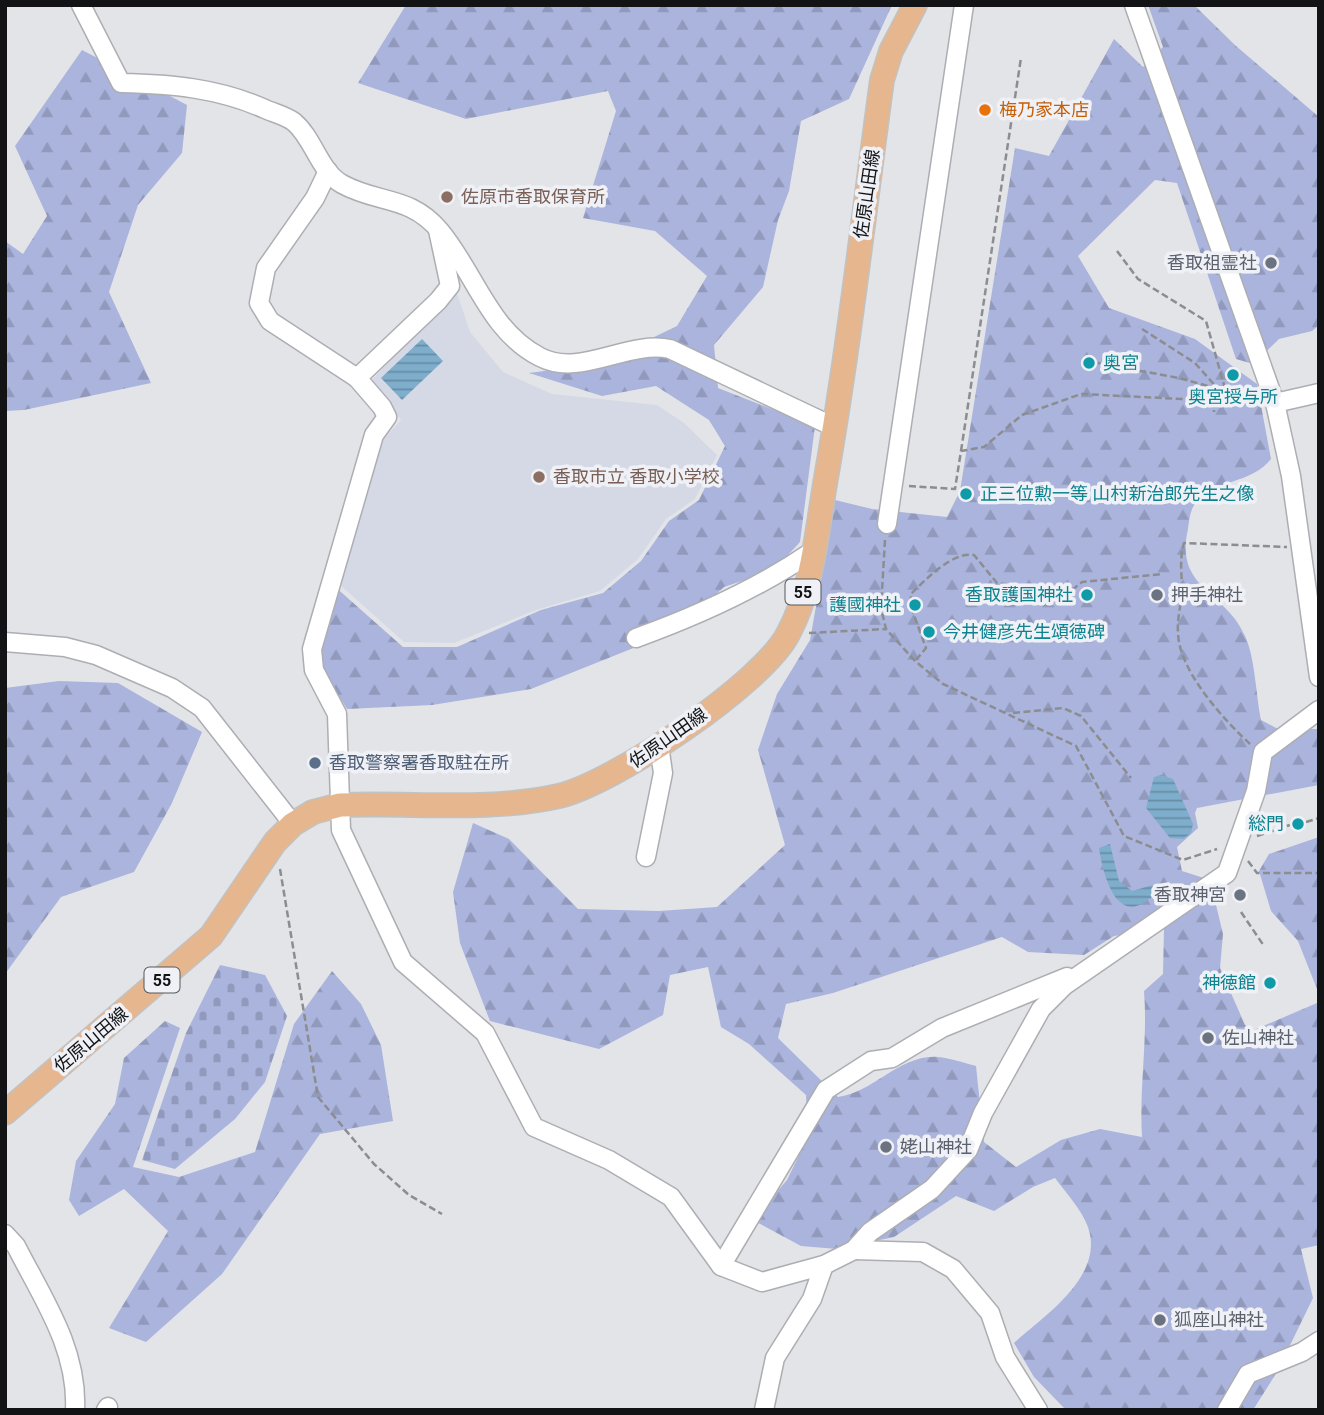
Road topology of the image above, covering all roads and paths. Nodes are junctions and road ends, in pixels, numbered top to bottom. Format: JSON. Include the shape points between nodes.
{"nodes":[{"id":1,"x":82,"y":5,"type":"edge"},
{"id":2,"x":915,"y":5,"type":"edge"},
{"id":3,"x":964,"y":5,"type":"edge"},
{"id":4,"x":1134,"y":5,"type":"edge"},
{"id":5,"x":1021,"y":58,"type":"dead end"},
{"id":6,"x":328,"y":171,"type":"junction"},
{"id":7,"x":439,"y":230,"type":"junction"},
{"id":8,"x":1117,"y":251,"type":"dead end"},
{"id":9,"x":1139,"y":327,"type":"dead end"},
{"id":10,"x":1098,"y":363,"type":"dead end"},
{"id":11,"x":357,"y":379,"type":"junction"},
{"id":12,"x":1219,"y":390,"type":"junction"},
{"id":13,"x":1226,"y":392,"type":"junction"},
{"id":14,"x":1319,"y":393,"type":"edge"},
{"id":15,"x":1275,"y":404,"type":"junction"},
{"id":16,"x":834,"y":427,"type":"junction"},
{"id":17,"x":961,"y":451,"type":"junction"},
{"id":18,"x":892,"y":485,"type":"junction"},
{"id":19,"x":887,"y":527,"type":"joint"},
{"id":20,"x":1300,"y":547,"type":"junction"},
{"id":21,"x":813,"y":551,"type":"junction"},
{"id":22,"x":1162,"y":574,"type":"dead end"},
{"id":23,"x":1072,"y":590,"type":"dead end"},
{"id":24,"x":1076,"y":593,"type":"dead end"},
{"id":25,"x":886,"y":629,"type":"junction"},
{"id":26,"x":788,"y":634,"type":"junction"},
{"id":27,"x":636,"y":638,"type":"dead end"},
{"id":28,"x":5,"y":642,"type":"edge"},
{"id":29,"x":915,"y":661,"type":"junction"},
{"id":30,"x":1319,"y":677,"type":"edge"},
{"id":31,"x":1319,"y":710,"type":"edge"},
{"id":32,"x":1009,"y":713,"type":"junction"},
{"id":33,"x":659,"y":745,"type":"junction"},
{"id":34,"x":1263,"y":752,"type":"junction"},
{"id":35,"x":1132,"y":778,"type":"dead end"},
{"id":36,"x":340,"y":805,"type":"junction"},
{"id":37,"x":1319,"y":818,"type":"edge"},
{"id":38,"x":1306,"y":822,"type":"dead end"},
{"id":39,"x":293,"y":824,"type":"junction"},
{"id":40,"x":1290,"y":825,"type":"dead end"},
{"id":41,"x":1260,"y":835,"type":"dead end"},
{"id":42,"x":275,"y":842,"type":"junction"},
{"id":43,"x":1237,"y":843,"type":"junction"},
{"id":44,"x":1209,"y":852,"type":"dead end"},
{"id":45,"x":646,"y":857,"type":"dead end"},
{"id":46,"x":1319,"y":873,"type":"edge"},
{"id":47,"x":1241,"y":912,"type":"dead end"},
{"id":48,"x":1264,"y":946,"type":"dead end"},
{"id":49,"x":1087,"y":970,"type":"junction"},
{"id":50,"x":5,"y":1113,"type":"edge"},
{"id":51,"x":442,"y":1214,"type":"dead end"},
{"id":52,"x":5,"y":1234,"type":"edge"},
{"id":53,"x":854,"y":1250,"type":"junction"},
{"id":54,"x":824,"y":1265,"type":"junction"},
{"id":55,"x":721,"y":1266,"type":"junction"},
{"id":56,"x":1319,"y":1341,"type":"edge"},
{"id":57,"x":75,"y":1410,"type":"edge"},
{"id":58,"x":764,"y":1410,"type":"edge"},
{"id":59,"x":1038,"y":1410,"type":"edge"},
{"id":60,"x":1227,"y":1410,"type":"edge"}],
"edges":[{"from":1,"to":6,"type":"street","via":[[121,83],[174,84],[234,95],[293,121]]},
{"from":2,"to":16,"type":"main road","name":"佐原山田線","number":"55","via":[[891,51],[883,80]]},
{"from":3,"to":18,"type":"street"},
{"from":4,"to":15,"type":"street"},
{"from":5,"to":17,"type":"path"},
{"from":6,"to":7,"type":"street","via":[[343,185],[409,205]]},
{"from":6,"to":11,"type":"street","via":[[266,268],[259,303],[270,321]]},
{"from":7,"to":11,"type":"street","via":[[450,286]]},
{"from":7,"to":16,"type":"street","via":[[501,328],[542,358],[566,363],[647,346],[670,349]]},
{"from":8,"to":13,"type":"path","via":[[1138,279],[1206,321]]},
{"from":9,"to":12,"type":"path","via":[[1195,363]]},
{"from":10,"to":12,"type":"path","via":[[1179,377]]},
{"from":11,"to":36,"type":"street","via":[[387,416],[374,435],[312,649],[314,670],[337,714]]},
{"from":12,"to":13,"type":"path"},
{"from":12,"to":17,"type":"path","via":[[1183,400],[1081,394],[1022,415],[984,447]]},
{"from":13,"to":15,"type":"path"},
{"from":14,"to":15,"type":"street"},
{"from":15,"to":20,"type":"street"},
{"from":16,"to":21,"type":"main road","name":"佐原山田線","number":"55"},
{"from":17,"to":18,"type":"path","via":[[955,489]]},
{"from":18,"to":19,"type":"street"},
{"from":19,"to":25,"type":"path","via":[[880,586]]},
{"from":20,"to":30,"type":"street"},
{"from":20,"to":34,"type":"path","via":[[1184,542],[1180,555],[1178,635],[1184,658],[1208,699],[1233,729]]},
{"from":21,"to":26,"type":"main road","name":"佐原山田線","number":"55","via":[[802,600]]},
{"from":21,"to":27,"type":"street","via":[[702,614]]},
{"from":22,"to":23,"type":"path","via":[[1082,582]]},
{"from":24,"to":29,"type":"path","via":[[997,583],[974,555],[966,555],[933,574],[911,594],[926,648]]},
{"from":25,"to":26,"type":"path"},
{"from":25,"to":29,"type":"path"},
{"from":26,"to":33,"type":"main road","name":"佐原山田線","number":"55","via":[[760,672]]},
{"from":28,"to":39,"type":"street","via":[[65,647],[96,655],[172,688],[202,708]]},
{"from":29,"to":32,"type":"path","via":[[943,684]]},
{"from":31,"to":34,"type":"street"},
{"from":32,"to":35,"type":"path","via":[[1063,708],[1081,716]]},
{"from":32,"to":44,"type":"path","via":[[1076,746],[1124,835],[1183,860]]},
{"from":33,"to":36,"type":"main road","name":"佐原山田線","number":"55","via":[[590,785],[536,800]]},
{"from":33,"to":45,"type":"street","via":[[663,773]]},
{"from":34,"to":43,"type":"street","via":[[1256,791]]},
{"from":36,"to":39,"type":"main road","name":"佐原山田線","number":"55","via":[[313,812]]},
{"from":36,"to":55,"type":"street","via":[[341,830],[403,962],[485,1033],[534,1127],[609,1160],[671,1197]]},
{"from":37,"to":38,"type":"path"},
{"from":39,"to":42,"type":"main road","name":"佐原山田線","number":"55"},
{"from":40,"to":41,"type":"path"},
{"from":42,"to":50,"type":"main road","name":"佐原山田線","number":"55","via":[[211,936]]},
{"from":42,"to":51,"type":"path","via":[[318,1097],[374,1164],[409,1195]]},
{"from":43,"to":46,"type":"path","via":[[1257,873]]},
{"from":43,"to":49,"type":"street","via":[[1227,873]]},
{"from":47,"to":48,"type":"path"},
{"from":49,"to":53,"type":"street","via":[[1041,1009],[983,1113],[968,1150],[932,1189],[870,1232]]},
{"from":49,"to":55,"type":"street","via":[[942,1028],[892,1058],[871,1061],[826,1090]]},
{"from":52,"to":57,"type":"street","via":[[16,1246],[69,1349]]},
{"from":53,"to":54,"type":"street"},
{"from":53,"to":59,"type":"street","via":[[923,1252],[953,1269],[990,1314],[1005,1357]]},
{"from":54,"to":55,"type":"street","via":[[762,1282]]},
{"from":54,"to":58,"type":"street","via":[[813,1299],[775,1358]]},
{"from":56,"to":60,"type":"street","via":[[1248,1374]]}]}
